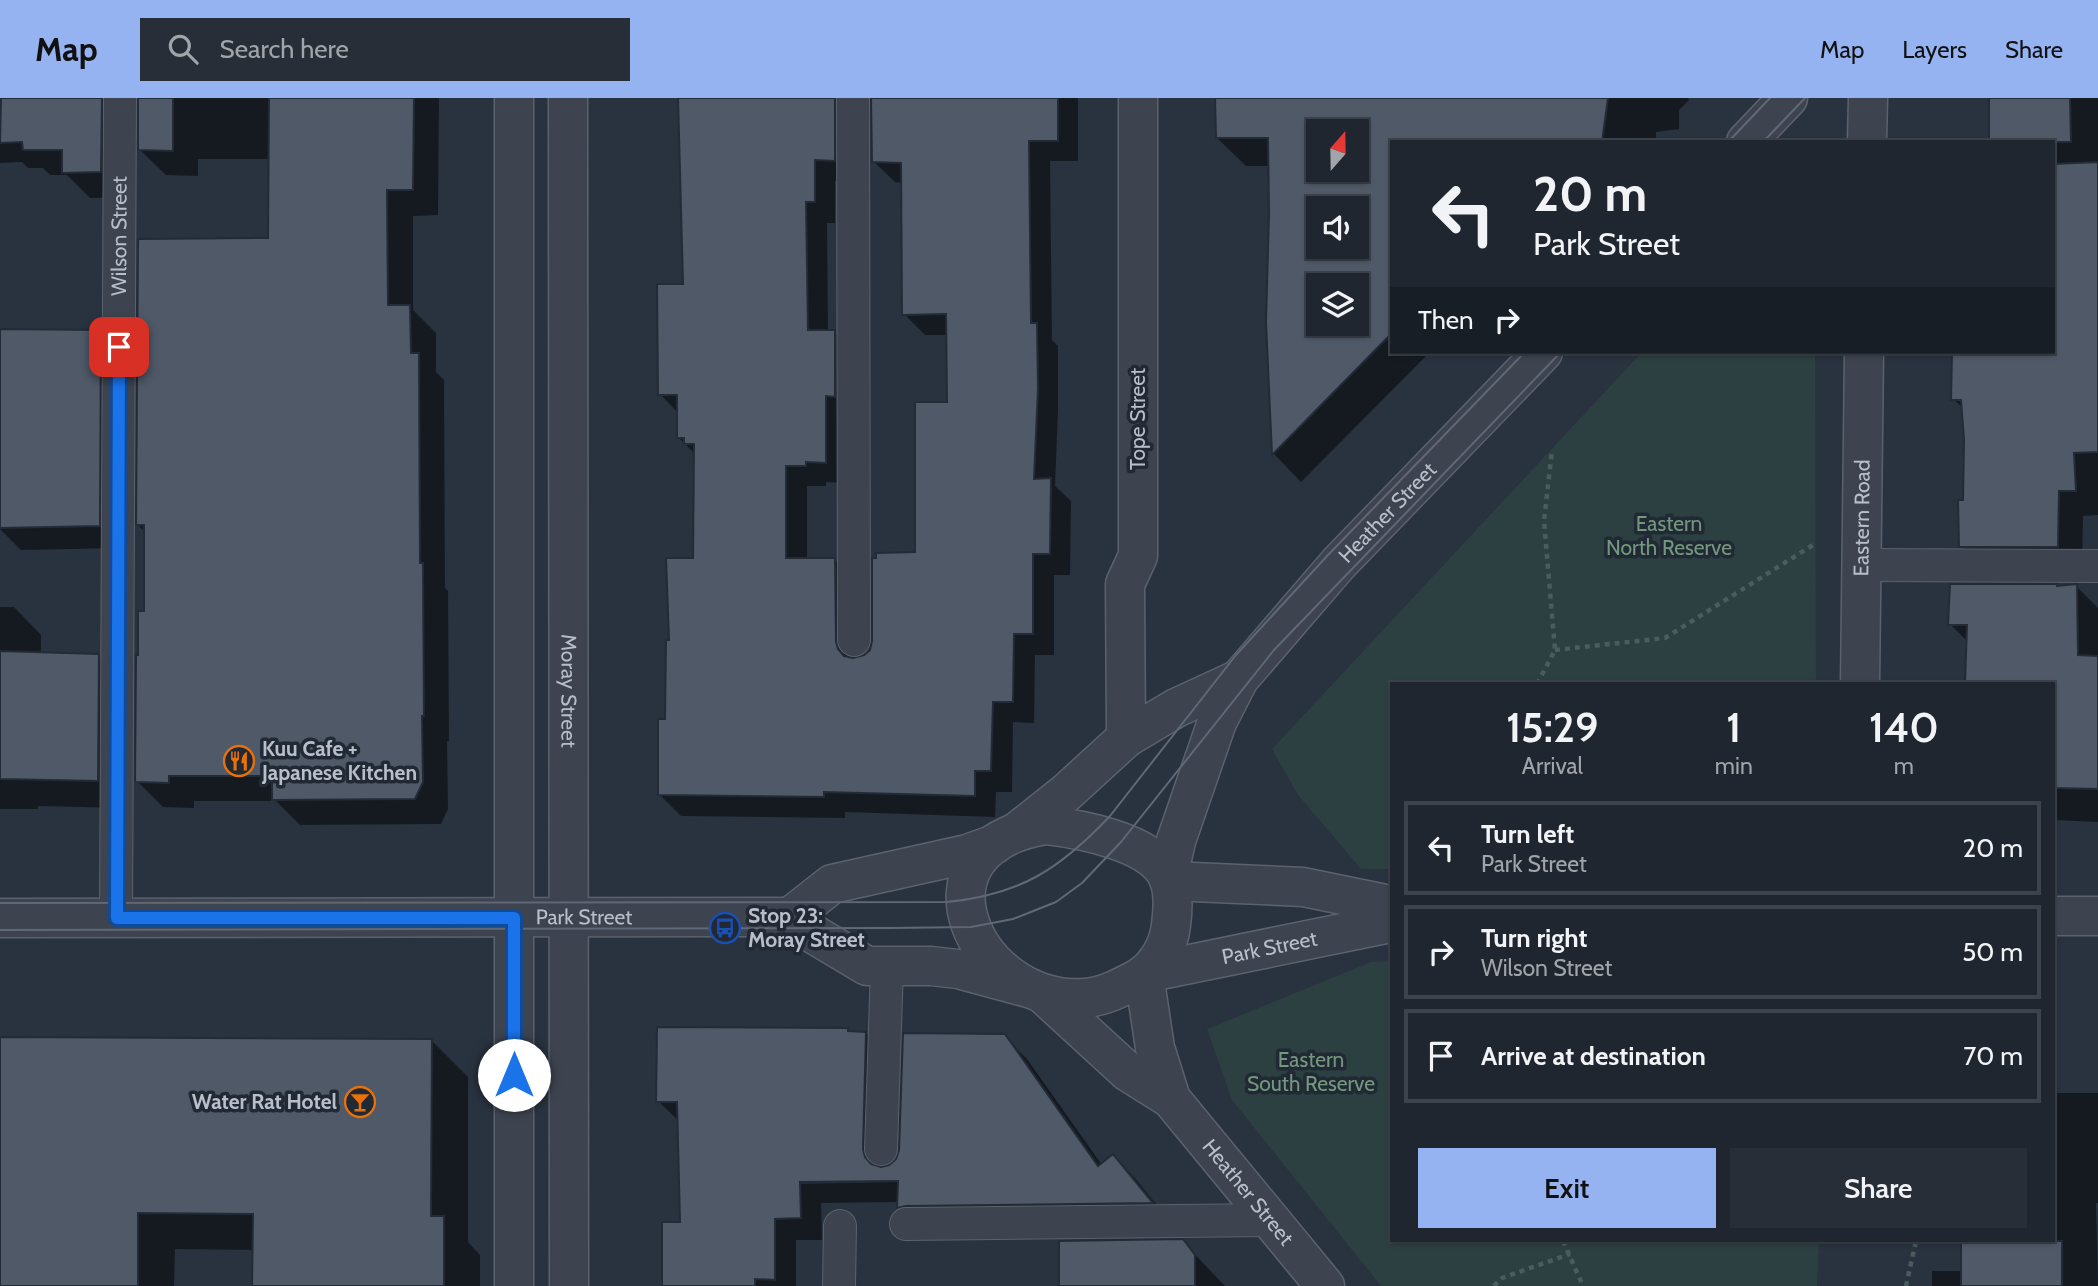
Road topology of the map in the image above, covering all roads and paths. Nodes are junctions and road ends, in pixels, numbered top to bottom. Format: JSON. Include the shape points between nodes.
{"nodes":[{"id":1,"x":120,"y":98,"type":"edge"},
{"id":2,"x":514,"y":98,"type":"edge"},
{"id":3,"x":568,"y":98,"type":"edge"},
{"id":4,"x":853,"y":98,"type":"edge"},
{"id":5,"x":1138,"y":98,"type":"edge"},
{"id":6,"x":1788,"y":98,"type":"edge"},
{"id":7,"x":1868,"y":98,"type":"edge"},
{"id":8,"x":1748,"y":140,"type":"edge"},
{"id":9,"x":1867,"y":140,"type":"edge"},
{"id":10,"x":1541,"y":354,"type":"edge"},
{"id":11,"x":1864,"y":354,"type":"edge"},
{"id":12,"x":1552,"y":450,"type":"dead end"},
{"id":13,"x":1815,"y":544,"type":"dead end"},
{"id":14,"x":1862,"y":565,"type":"junction"},
{"id":15,"x":2098,"y":566,"type":"edge"},
{"id":16,"x":854,"y":639,"type":"dead end"},
{"id":17,"x":1555,"y":650,"type":"junction"},
{"id":18,"x":1240,"y":679,"type":"junction"},
{"id":19,"x":1538,"y":682,"type":"edge"},
{"id":20,"x":1860,"y":682,"type":"edge"},
{"id":21,"x":1126,"y":738,"type":"junction"},
{"id":22,"x":1005,"y":839,"type":"junction"},
{"id":23,"x":1169,"y":879,"type":"junction"},
{"id":24,"x":1390,"y":905,"type":"edge"},
{"id":25,"x":2055,"y":916,"type":"edge"},
{"id":26,"x":2098,"y":916,"type":"edge"},
{"id":27,"x":568,"y":917,"type":"junction"},
{"id":28,"x":790,"y":917,"type":"junction"},
{"id":29,"x":0,"y":918,"type":"edge"},
{"id":30,"x":117,"y":918,"type":"junction"},
{"id":31,"x":514,"y":918,"type":"junction"},
{"id":32,"x":1390,"y":922,"type":"edge"},
{"id":33,"x":887,"y":966,"type":"junction"},
{"id":34,"x":1145,"y":974,"type":"junction"},
{"id":35,"x":1038,"y":992,"type":"junction"},
{"id":36,"x":1171,"y":1099,"type":"junction"},
{"id":37,"x":881,"y":1149,"type":"dead end"},
{"id":38,"x":1271,"y":1220,"type":"junction"},
{"id":39,"x":906,"y":1224,"type":"dead end"},
{"id":40,"x":840,"y":1226,"type":"dead end"},
{"id":41,"x":1564,"y":1242,"type":"edge"},
{"id":42,"x":1916,"y":1242,"type":"edge"},
{"id":43,"x":1570,"y":1254,"type":"junction"},
{"id":44,"x":513,"y":1286,"type":"edge"},
{"id":45,"x":569,"y":1286,"type":"edge"},
{"id":46,"x":839,"y":1286,"type":"edge"},
{"id":47,"x":1325,"y":1286,"type":"edge"},
{"id":48,"x":1494,"y":1286,"type":"edge"},
{"id":49,"x":1583,"y":1286,"type":"edge"},
{"id":50,"x":1906,"y":1286,"type":"edge"}],
"edges":[{"from":1,"to":30,"type":"lane","name":"Wilson Street"},
{"from":2,"to":31,"type":"street"},
{"from":3,"to":27,"type":"street","name":"Moray Street"},
{"from":4,"to":16,"type":"lane"},
{"from":5,"to":21,"type":"street","name":"Tope Street","via":[[1138,556],[1125,583]]},
{"from":6,"to":8,"type":"street"},
{"from":7,"to":9,"type":"street"},
{"from":10,"to":18,"type":"street","name":"Heather Street","via":[[1338,565]]},
{"from":11,"to":14,"type":"street","name":"Eastern Road"},
{"from":12,"to":17,"type":"path","via":[[1544,520]]},
{"from":13,"to":17,"type":"path","via":[[1665,638]]},
{"from":14,"to":15,"type":"lane"},
{"from":14,"to":20,"type":"street","name":"Eastern Road"},
{"from":17,"to":19,"type":"path"},
{"from":18,"to":21,"type":"street","name":"Heather Street"},
{"from":18,"to":23,"type":"street","name":"Heather Street","via":[[1217,722]]},
{"from":21,"to":22,"type":"street","name":"Heather Street","via":[[1067,792]]},
{"from":22,"to":23,"type":"street","via":[[1046,825],[1094,833],[1140,852]]},
{"from":22,"to":28,"type":"street","via":[[967,854],[832,884]]},
{"from":22,"to":35,"type":"street","via":[[979,858],[967,875],[967,910],[988,956],[1018,982]]},
{"from":23,"to":24,"type":"street","via":[[1303,887]]},
{"from":23,"to":34,"type":"street","via":[[1173,914],[1169,935]]},
{"from":25,"to":26,"type":"street"},
{"from":27,"to":28,"type":"street","name":"Park Street"},
{"from":27,"to":31,"type":"street","name":"Park Street"},
{"from":27,"to":45,"type":"street","name":"Moray Street"},
{"from":28,"to":33,"type":"street","via":[[867,966]]},
{"from":29,"to":30,"type":"street","name":"Park Street"},
{"from":30,"to":31,"type":"street","name":"Park Street"},
{"from":31,"to":44,"type":"street"},
{"from":32,"to":34,"type":"street","name":"Park Street"},
{"from":33,"to":35,"type":"street","via":[[958,969]]},
{"from":33,"to":37,"type":"lane"},
{"from":34,"to":35,"type":"street","via":[[1094,997]]},
{"from":34,"to":36,"type":"street","name":"Heather Street","via":[[1156,1048]]},
{"from":35,"to":36,"type":"street","name":"Heather Street","via":[[1128,1072]]},
{"from":36,"to":38,"type":"street","name":"Heather Street"},
{"from":38,"to":39,"type":"lane"},
{"from":38,"to":47,"type":"street","name":"Heather Street"},
{"from":40,"to":46,"type":"lane"},
{"from":41,"to":43,"type":"path"},
{"from":42,"to":50,"type":"path"},
{"from":43,"to":48,"type":"path","via":[[1502,1278]]},
{"from":43,"to":49,"type":"path"}]}
